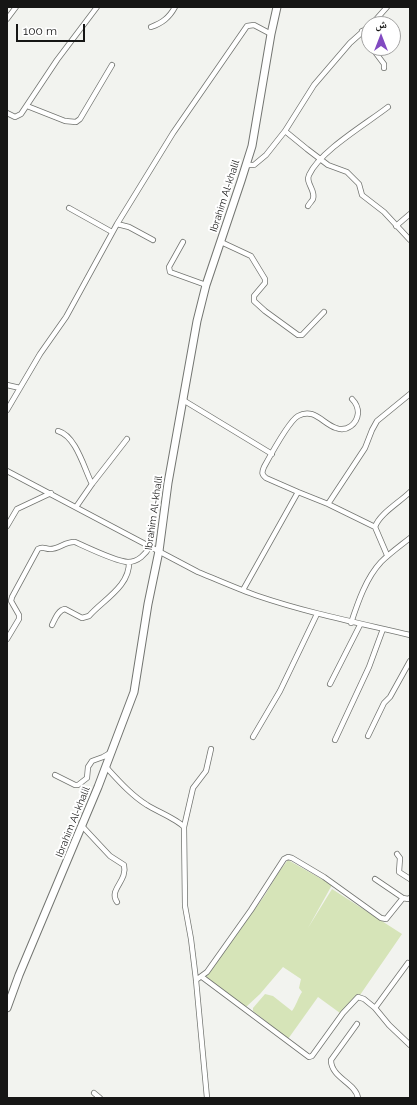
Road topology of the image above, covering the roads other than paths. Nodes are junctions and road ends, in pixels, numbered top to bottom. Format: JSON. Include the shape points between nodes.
{"nodes":[{"id":1,"x":16,"y":7,"type":"edge"},
{"id":2,"x":97,"y":7,"type":"edge"},
{"id":3,"x":175,"y":7,"type":"edge"},
{"id":4,"x":277,"y":7,"type":"edge"},
{"id":5,"x":387,"y":7,"type":"edge"},
{"id":6,"x":379,"y":16,"type":"edge"},
{"id":7,"x":7,"y":19,"type":"edge"},
{"id":8,"x":151,"y":27,"type":"dead end"},
{"id":9,"x":361,"y":32,"type":"edge"},
{"id":10,"x":271,"y":34,"type":"junction"},
{"id":11,"x":378,"y":56,"type":"edge"},
{"id":12,"x":112,"y":65,"type":"dead end"},
{"id":13,"x":384,"y":68,"type":"dead end"},
{"id":14,"x":27,"y":106,"type":"junction"},
{"id":15,"x":388,"y":107,"type":"dead end"},
{"id":16,"x":7,"y":113,"type":"edge"},
{"id":17,"x":285,"y":131,"type":"junction"},
{"id":18,"x":320,"y":159,"type":"junction"},
{"id":19,"x":246,"y":165,"type":"junction"},
{"id":20,"x":308,"y":206,"type":"dead end"},
{"id":21,"x":69,"y":208,"type":"dead end"},
{"id":22,"x":410,"y":214,"type":"edge"},
{"id":23,"x":117,"y":224,"type":"junction"},
{"id":24,"x":396,"y":226,"type":"junction"},
{"id":25,"x":112,"y":232,"type":"junction"},
{"id":26,"x":154,"y":240,"type":"dead end"},
{"id":27,"x":410,"y":240,"type":"edge"},
{"id":28,"x":183,"y":242,"type":"dead end"},
{"id":29,"x":221,"y":242,"type":"junction"},
{"id":30,"x":206,"y":285,"type":"junction"},
{"id":31,"x":324,"y":312,"type":"dead end"},
{"id":32,"x":7,"y":385,"type":"edge"},
{"id":33,"x":20,"y":388,"type":"junction"},
{"id":34,"x":410,"y":394,"type":"edge"},
{"id":35,"x":352,"y":399,"type":"dead end"},
{"id":36,"x":183,"y":400,"type":"junction"},
{"id":37,"x":7,"y":410,"type":"edge"},
{"id":38,"x":58,"y":430,"type":"dead end"},
{"id":39,"x":127,"y":439,"type":"dead end"},
{"id":40,"x":272,"y":454,"type":"junction"},
{"id":41,"x":7,"y":471,"type":"edge"},
{"id":42,"x":92,"y":484,"type":"junction"},
{"id":43,"x":298,"y":492,"type":"junction"},
{"id":44,"x":410,"y":492,"type":"edge"},
{"id":45,"x":51,"y":493,"type":"junction"},
{"id":46,"x":328,"y":504,"type":"junction"},
{"id":47,"x":76,"y":507,"type":"junction"},
{"id":48,"x":7,"y":526,"type":"edge"},
{"id":49,"x":375,"y":528,"type":"junction"},
{"id":50,"x":410,"y":538,"type":"edge"},
{"id":51,"x":150,"y":546,"type":"junction"},
{"id":52,"x":159,"y":551,"type":"junction"},
{"id":53,"x":387,"y":556,"type":"junction"},
{"id":54,"x":129,"y":562,"type":"junction"},
{"id":55,"x":243,"y":590,"type":"junction"},
{"id":56,"x":317,"y":614,"type":"junction"},
{"id":57,"x":351,"y":622,"type":"junction"},
{"id":58,"x":52,"y":625,"type":"dead end"},
{"id":59,"x":360,"y":625,"type":"junction"},
{"id":60,"x":383,"y":629,"type":"junction"},
{"id":61,"x":410,"y":635,"type":"edge"},
{"id":62,"x":7,"y":639,"type":"edge"},
{"id":63,"x":410,"y":661,"type":"edge"},
{"id":64,"x":330,"y":684,"type":"dead end"},
{"id":65,"x":368,"y":736,"type":"dead end"},
{"id":66,"x":253,"y":737,"type":"dead end"},
{"id":67,"x":335,"y":740,"type":"dead end"},
{"id":68,"x":212,"y":748,"type":"dead end"},
{"id":69,"x":112,"y":752,"type":"junction"},
{"id":70,"x":106,"y":767,"type":"junction"},
{"id":71,"x":55,"y":775,"type":"dead end"},
{"id":72,"x":82,"y":826,"type":"junction"},
{"id":73,"x":184,"y":827,"type":"junction"},
{"id":74,"x":397,"y":854,"type":"dead end"},
{"id":75,"x":375,"y":878,"type":"dead end"},
{"id":76,"x":410,"y":879,"type":"edge"},
{"id":77,"x":403,"y":898,"type":"junction"},
{"id":78,"x":410,"y":898,"type":"edge"},
{"id":79,"x":117,"y":902,"type":"dead end"},
{"id":80,"x":408,"y":963,"type":"dead end"},
{"id":81,"x":202,"y":977,"type":"junction"},
{"id":82,"x":196,"y":980,"type":"junction"},
{"id":83,"x":7,"y":1008,"type":"edge"},
{"id":84,"x":375,"y":1008,"type":"junction"},
{"id":85,"x":357,"y":1024,"type":"dead end"},
{"id":86,"x":410,"y":1045,"type":"edge"},
{"id":87,"x":94,"y":1094,"type":"dead end"},
{"id":88,"x":100,"y":1098,"type":"edge"},
{"id":89,"x":208,"y":1098,"type":"edge"},
{"id":90,"x":358,"y":1098,"type":"edge"}],
"edges":[{"from":1,"to":7,"type":"street"},
{"from":2,"to":14,"type":"street","via":[[57,60]]},
{"from":3,"to":8,"type":"street","via":[[164,22]]},
{"from":4,"to":10,"type":"street","name":"Ibrahim Al-khalil"},
{"from":5,"to":6,"type":"street"},
{"from":9,"to":17,"type":"street","via":[[314,85]]},
{"from":10,"to":19,"type":"street","name":"Ibrahim Al-khalil","via":[[252,146]]},
{"from":10,"to":23,"type":"street","via":[[254,25],[247,26],[182,120]]},
{"from":11,"to":13,"type":"street"},
{"from":12,"to":14,"type":"street","via":[[76,122],[65,121]]},
{"from":14,"to":16,"type":"street","via":[[18,117]]},
{"from":15,"to":18,"type":"street"},
{"from":17,"to":18,"type":"street"},
{"from":17,"to":19,"type":"street","via":[[266,155],[254,165]]},
{"from":18,"to":20,"type":"street","via":[[308,175],[308,183],[313,192],[313,198]]},
{"from":18,"to":24,"type":"street","via":[[328,165],[348,172],[359,184],[362,195],[384,212]]},
{"from":19,"to":29,"type":"street","name":"Ibrahim Al-khalil"},
{"from":21,"to":25,"type":"street"},
{"from":22,"to":24,"type":"street"},
{"from":23,"to":25,"type":"street"},
{"from":23,"to":26,"type":"street","via":[[129,227]]},
{"from":24,"to":27,"type":"street"},
{"from":25,"to":33,"type":"street","via":[[66,317]]},
{"from":28,"to":30,"type":"street","via":[[169,267],[170,272]]},
{"from":29,"to":30,"type":"street","name":"Ibrahim Al-khalil"},
{"from":29,"to":31,"type":"street","via":[[249,254],[265,280],[254,296],[254,301],[298,335],[302,335]]},
{"from":30,"to":36,"type":"street","name":"Ibrahim Al-khalil"},
{"from":32,"to":33,"type":"street"},
{"from":33,"to":37,"type":"street"},
{"from":34,"to":46,"type":"street","via":[[377,421],[365,448]]},
{"from":35,"to":40,"type":"street","via":[[358,412],[351,426],[335,428],[321,418],[304,413],[294,418]]},
{"from":36,"to":40,"type":"street"},
{"from":36,"to":52,"type":"street","name":"Ibrahim Al-khalil"},
{"from":38,"to":42,"type":"street","via":[[68,436],[74,445]]},
{"from":39,"to":42,"type":"street"},
{"from":40,"to":43,"type":"street","via":[[262,472],[263,476]]},
{"from":41,"to":45,"type":"street"},
{"from":42,"to":47,"type":"street"},
{"from":43,"to":46,"type":"street"},
{"from":43,"to":55,"type":"street"},
{"from":44,"to":49,"type":"street","via":[[382,516]]},
{"from":45,"to":47,"type":"street"},
{"from":45,"to":48,"type":"street","via":[[17,509]]},
{"from":46,"to":49,"type":"street"},
{"from":47,"to":51,"type":"street"},
{"from":49,"to":53,"type":"street"},
{"from":50,"to":53,"type":"street"},
{"from":51,"to":52,"type":"street"},
{"from":51,"to":54,"type":"street","via":[[139,559]]},
{"from":52,"to":55,"type":"street","via":[[198,572]]},
{"from":52,"to":69,"type":"street","name":"Ibrahim Al-khalil","via":[[148,604],[137,681]]},
{"from":53,"to":57,"type":"street","via":[[370,579]]},
{"from":54,"to":58,"type":"street","via":[[129,570],[118,589],[89,616],[82,618],[62,609]]},
{"from":54,"to":62,"type":"street","via":[[70,541],[50,549],[41,547],[12,597],[11,601],[19,619]]},
{"from":55,"to":56,"type":"street"},
{"from":56,"to":57,"type":"street"},
{"from":56,"to":66,"type":"street","via":[[280,691]]},
{"from":57,"to":59,"type":"street"},
{"from":59,"to":60,"type":"street"},
{"from":59,"to":64,"type":"street"},
{"from":60,"to":61,"type":"street"},
{"from":60,"to":67,"type":"street","via":[[369,667]]},
{"from":63,"to":65,"type":"street"},
{"from":68,"to":73,"type":"street","via":[[206,772],[193,788]]},
{"from":69,"to":70,"type":"street","name":"Ibrahim Al-khalil"},
{"from":69,"to":71,"type":"street","via":[[92,761],[87,778],[78,785]]},
{"from":70,"to":72,"type":"street","name":"Ibrahim Al-khalil"},
{"from":70,"to":73,"type":"street","via":[[146,804]]},
{"from":72,"to":79,"type":"street","via":[[110,856],[124,865],[125,875],[114,894]]},
{"from":72,"to":83,"type":"street","name":"Ibrahim Al-khalil"},
{"from":73,"to":82,"type":"street","via":[[185,906]]},
{"from":74,"to":76,"type":"street","via":[[400,858],[400,872]]},
{"from":75,"to":77,"type":"street"},
{"from":77,"to":78,"type":"street"},
{"from":77,"to":81,"type":"street","via":[[389,917],[384,919],[324,877],[292,858],[286,858]]},
{"from":80,"to":84,"type":"street"},
{"from":81,"to":82,"type":"street"},
{"from":81,"to":84,"type":"street","via":[[308,1057],[312,1056],[358,997]]},
{"from":82,"to":89,"type":"street"},
{"from":84,"to":86,"type":"street"},
{"from":85,"to":90,"type":"street","via":[[331,1060],[331,1064],[355,1091]]},
{"from":87,"to":88,"type":"street"}]}
